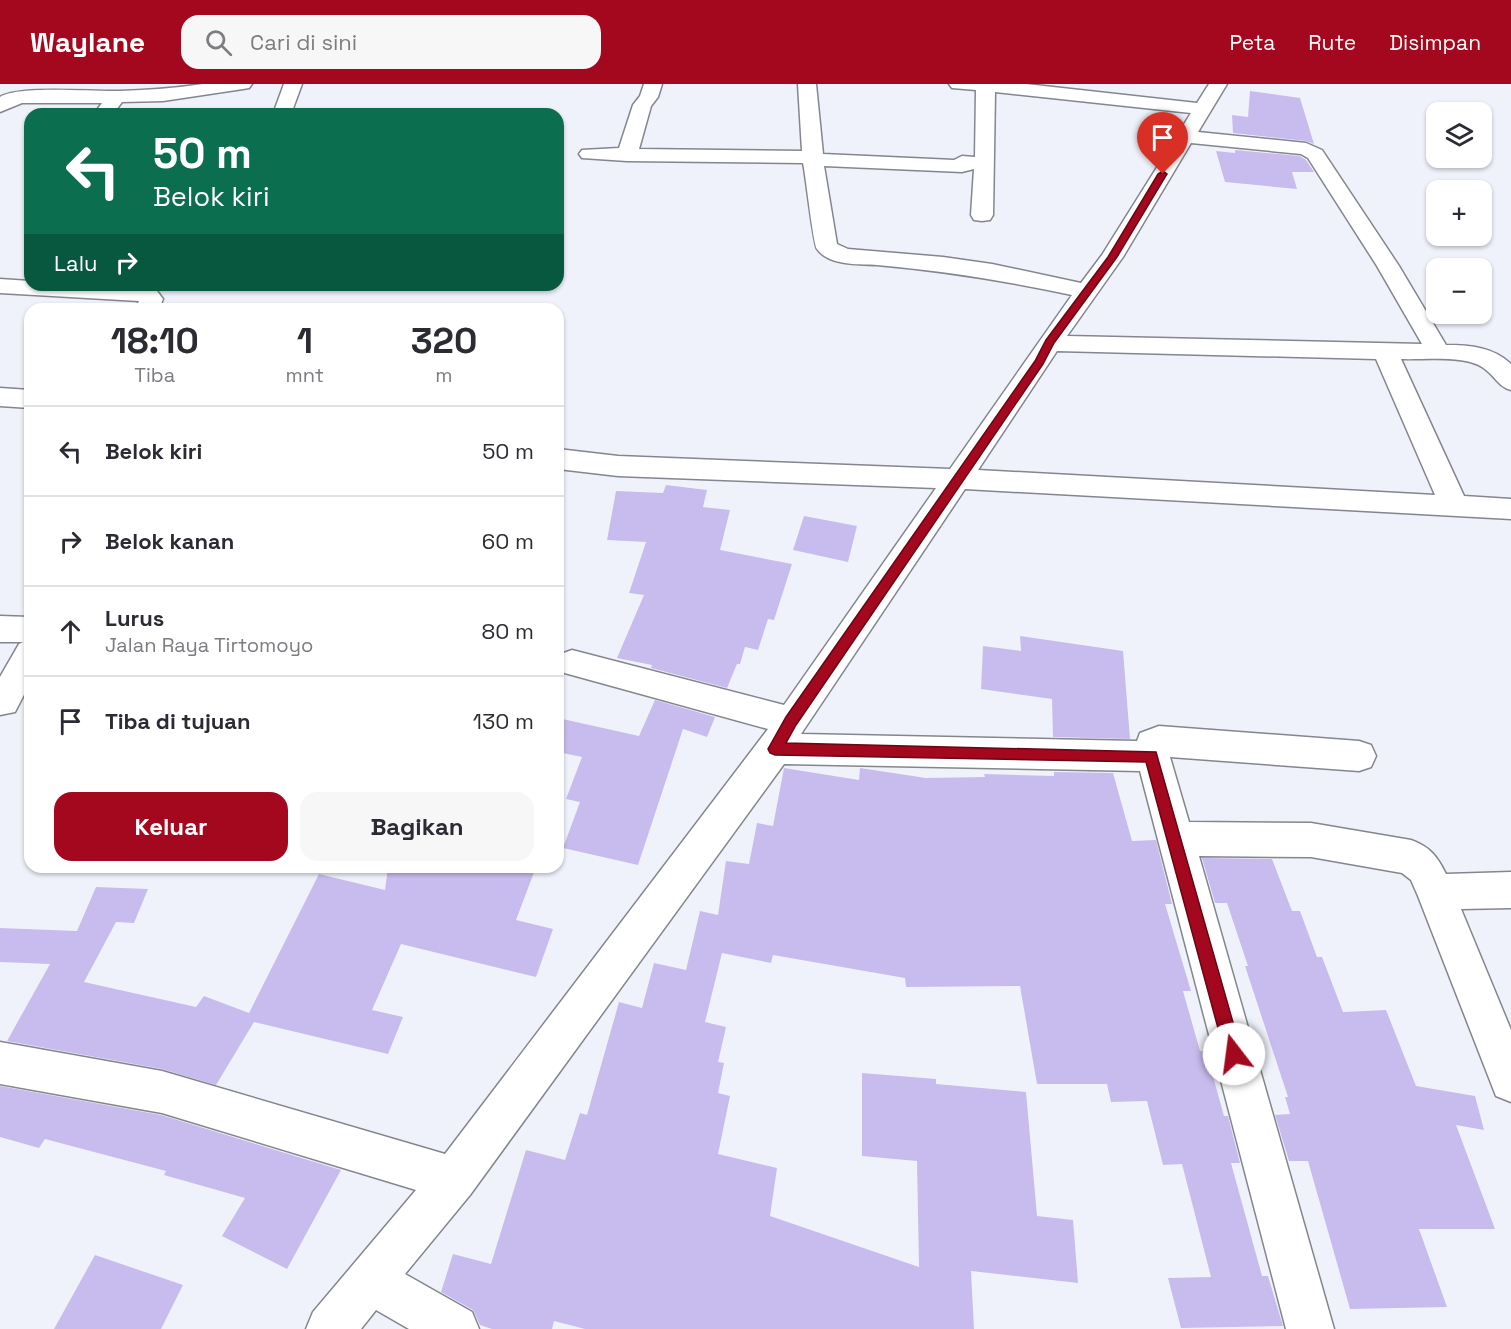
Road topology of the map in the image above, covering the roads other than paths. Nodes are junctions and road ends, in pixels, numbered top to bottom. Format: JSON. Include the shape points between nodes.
{"nodes":[{"id":1,"x":243,"y":84,"type":"edge"},
{"id":2,"x":293,"y":84,"type":"edge"},
{"id":3,"x":653,"y":84,"type":"edge"},
{"id":4,"x":807,"y":84,"type":"edge"},
{"id":5,"x":958,"y":84,"type":"edge"},
{"id":6,"x":985,"y":84,"type":"edge"},
{"id":7,"x":1218,"y":84,"type":"edge"},
{"id":8,"x":117,"y":97,"type":"junction"},
{"id":9,"x":0,"y":106,"type":"edge"},
{"id":10,"x":108,"y":108,"type":"edge"},
{"id":11,"x":284,"y":108,"type":"edge"},
{"id":12,"x":1202,"y":109,"type":"junction"},
{"id":13,"x":1185,"y":137,"type":"junction"},
{"id":14,"x":589,"y":154,"type":"dead end"},
{"id":15,"x":627,"y":155,"type":"junction"},
{"id":16,"x":812,"y":159,"type":"junction"},
{"id":17,"x":984,"y":163,"type":"junction"},
{"id":18,"x":982,"y":215,"type":"dead end"},
{"id":19,"x":0,"y":286,"type":"edge"},
{"id":20,"x":24,"y":287,"type":"edge"},
{"id":21,"x":81,"y":291,"type":"edge"},
{"id":22,"x":1086,"y":291,"type":"junction"},
{"id":23,"x":150,"y":303,"type":"edge"},
{"id":24,"x":1049,"y":343,"type":"junction"},
{"id":25,"x":1385,"y":351,"type":"junction"},
{"id":26,"x":1438,"y":351,"type":"junction"},
{"id":27,"x":1511,"y":382,"type":"edge"},
{"id":28,"x":0,"y":397,"type":"edge"},
{"id":29,"x":24,"y":399,"type":"edge"},
{"id":30,"x":564,"y":460,"type":"edge"},
{"id":31,"x":967,"y":466,"type":"junction"},
{"id":32,"x":1454,"y":506,"type":"junction"},
{"id":33,"x":1511,"y":509,"type":"edge"},
{"id":34,"x":0,"y":630,"type":"edge"},
{"id":35,"x":24,"y":630,"type":"edge"},
{"id":36,"x":572,"y":663,"type":"dead end"},
{"id":37,"x":24,"y":664,"type":"edge"},
{"id":38,"x":3,"y":702,"type":"dead end"},
{"id":39,"x":783,"y":735,"type":"junction"},
{"id":40,"x":1151,"y":756,"type":"junction"},
{"id":41,"x":1359,"y":756,"type":"dead end"},
{"id":42,"x":1174,"y":839,"type":"junction"},
{"id":43,"x":1511,"y":890,"type":"edge"},
{"id":44,"x":1435,"y":892,"type":"junction"},
{"id":45,"x":1507,"y":1062,"type":"edge"},
{"id":46,"x":0,"y":1063,"type":"edge"},
{"id":47,"x":453,"y":1179,"type":"junction"},
{"id":48,"x":369,"y":1279,"type":"junction"},
{"id":49,"x":330,"y":1329,"type":"edge"},
{"id":50,"x":455,"y":1329,"type":"edge"},
{"id":51,"x":1310,"y":1329,"type":"edge"}],
"edges":[{"from":1,"to":8,"type":"street"},
{"from":2,"to":11,"type":"street"},
{"from":3,"to":15,"type":"street","via":[[642,105]]},
{"from":4,"to":16,"type":"street"},
{"from":5,"to":6,"type":"street"},
{"from":6,"to":12,"type":"street"},
{"from":6,"to":17,"type":"street"},
{"from":7,"to":12,"type":"street"},
{"from":8,"to":9,"type":"street","via":[[22,97]]},
{"from":8,"to":10,"type":"street"},
{"from":12,"to":13,"type":"street"},
{"from":13,"to":22,"type":"street","via":[[1112,257]]},
{"from":13,"to":26,"type":"street","via":[[1306,149],[1315,154]]},
{"from":14,"to":15,"type":"street"},
{"from":15,"to":16,"type":"street"},
{"from":16,"to":17,"type":"street","via":[[962,166],[962,162]]},
{"from":16,"to":22,"type":"street","via":[[826,246],[833,252],[992,271]]},
{"from":17,"to":18,"type":"street"},
{"from":19,"to":20,"type":"street"},
{"from":21,"to":23,"type":"street","via":[[146,295]]},
{"from":22,"to":24,"type":"street"},
{"from":24,"to":25,"type":"street"},
{"from":24,"to":31,"type":"street"},
{"from":25,"to":26,"type":"street"},
{"from":25,"to":32,"type":"street"},
{"from":26,"to":27,"type":"street","via":[[1488,358],[1502,368]]},
{"from":28,"to":29,"type":"street"},
{"from":30,"to":31,"type":"street","via":[[618,466]]},
{"from":31,"to":32,"type":"street"},
{"from":31,"to":39,"type":"street"},
{"from":32,"to":33,"type":"street"},
{"from":34,"to":35,"type":"street"},
{"from":36,"to":39,"type":"street"},
{"from":37,"to":38,"type":"street"},
{"from":39,"to":40,"type":"street"},
{"from":39,"to":47,"type":"street"},
{"from":40,"to":41,"type":"street","via":[[1152,744],[1159,741]]},
{"from":40,"to":42,"type":"street"},
{"from":42,"to":44,"type":"street","via":[[1311,840],[1412,857],[1424,868]]},
{"from":42,"to":51,"type":"street"},
{"from":43,"to":44,"type":"street"},
{"from":44,"to":45,"type":"street"},
{"from":46,"to":47,"type":"street","via":[[162,1092]]},
{"from":47,"to":48,"type":"street"},
{"from":48,"to":49,"type":"street"},
{"from":48,"to":50,"type":"street"}]}
